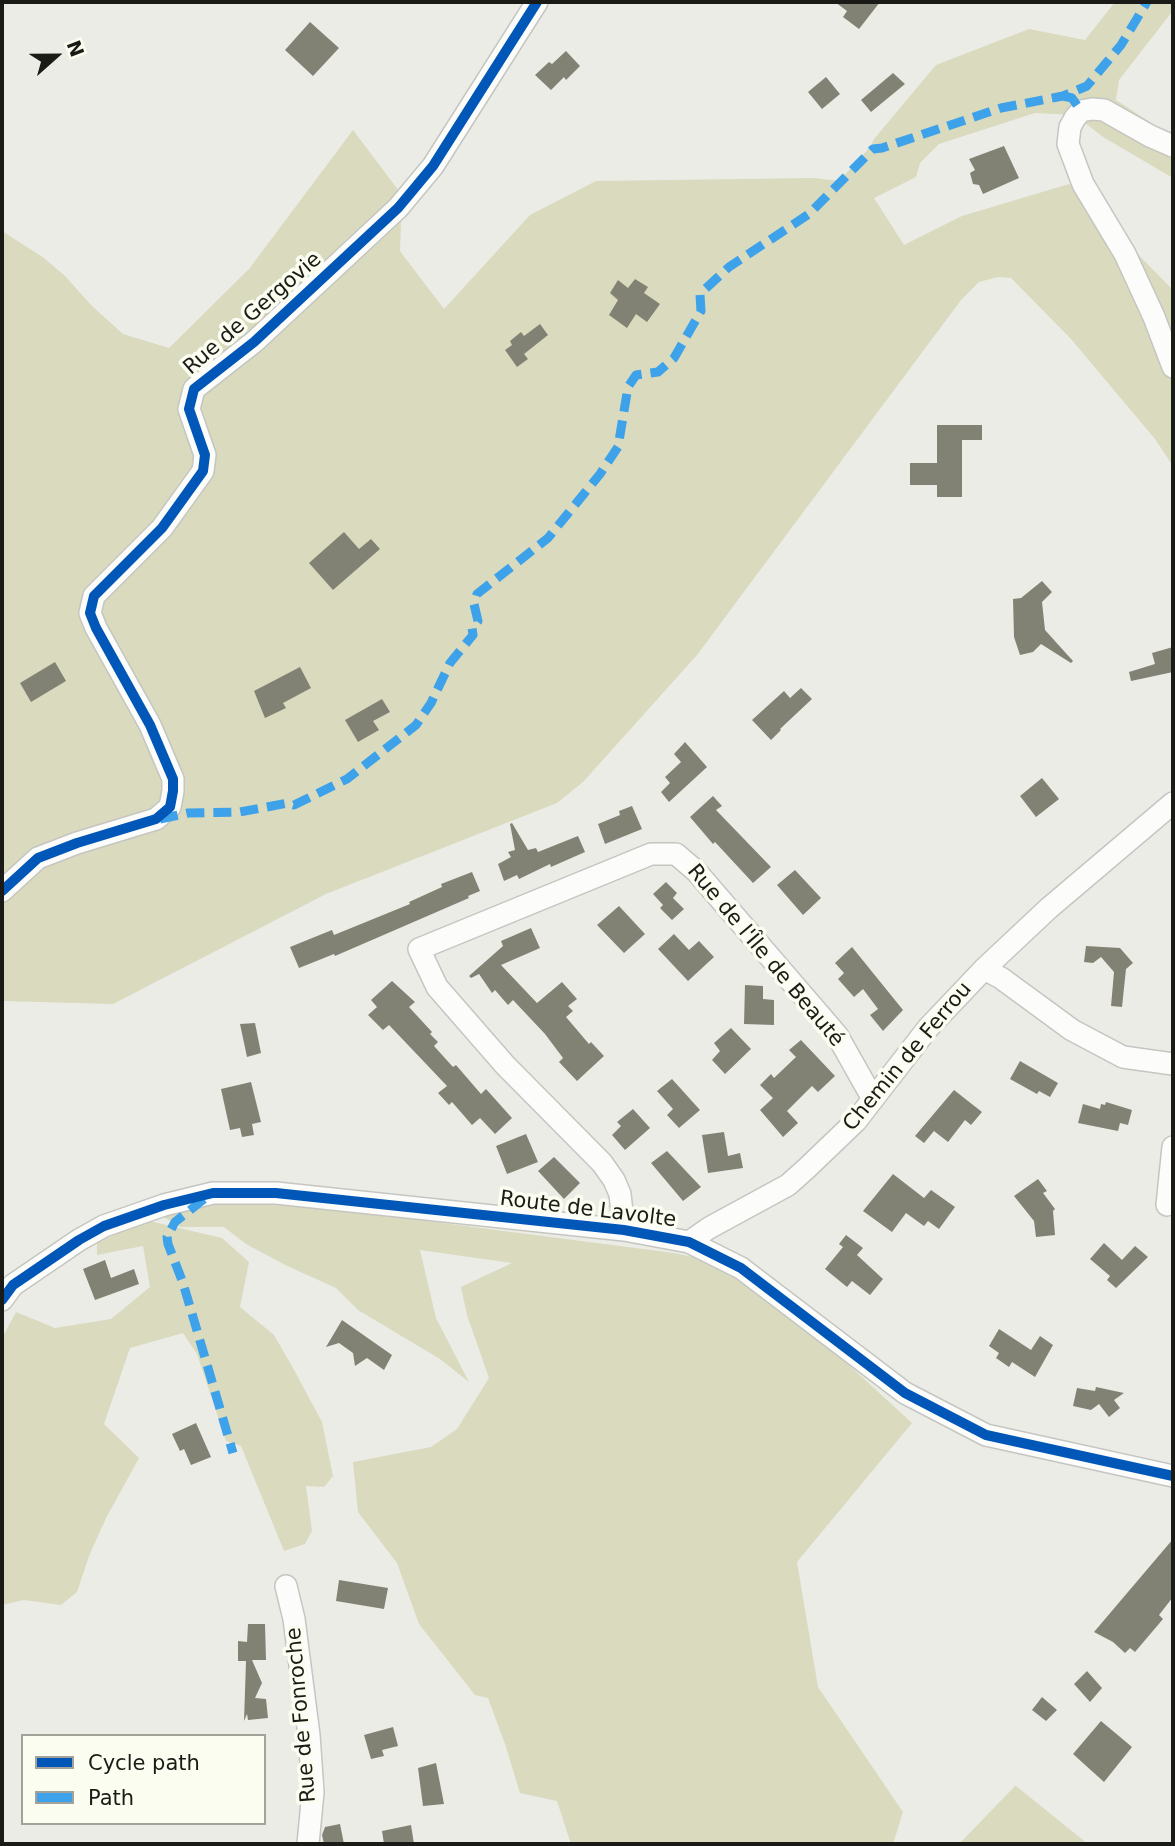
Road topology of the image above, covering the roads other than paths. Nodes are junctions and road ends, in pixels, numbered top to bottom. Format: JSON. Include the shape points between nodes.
{"nodes":[{"id":1,"x":537,"y":2,"type":"edge"},
{"id":2,"x":1173,"y":146,"type":"edge"},
{"id":3,"x":1173,"y":367,"type":"edge"},
{"id":4,"x":1173,"y":803,"type":"edge"},
{"id":5,"x":2,"y":891,"type":"edge"},
{"id":6,"x":984,"y":969,"type":"junction"},
{"id":7,"x":1173,"y":1064,"type":"edge"},
{"id":8,"x":873,"y":1099,"type":"junction"},
{"id":9,"x":1173,"y":1147,"type":"edge"},
{"id":10,"x":1167,"y":1205,"type":"dead end"},
{"id":11,"x":730,"y":1217,"type":"junction"},
{"id":12,"x":624,"y":1230,"type":"junction"},
{"id":13,"x":689,"y":1242,"type":"junction"},
{"id":14,"x":720,"y":1256,"type":"junction"},
{"id":15,"x":3,"y":1294,"type":"edge"},
{"id":16,"x":1173,"y":1476,"type":"edge"},
{"id":17,"x":286,"y":1586,"type":"dead end"},
{"id":18,"x":309,"y":1844,"type":"edge"}],
"edges":[{"from":1,"to":5,"type":"street","name":"Rue de Gergovie","via":[[433,166],[398,208],[254,342],[194,389],[189,409],[205,454],[203,471],[162,528],[94,596],[90,612],[96,628],[150,725],[173,779],[170,807],[156,820],[38,858]]},
{"from":2,"to":3,"type":"street","via":[[1104,110],[1092,109],[1075,118],[1068,144],[1083,184],[1130,264]]},
{"from":4,"to":6,"type":"street","name":"Chemin de Ferrou"},
{"from":6,"to":7,"type":"street","via":[[1072,1030],[1123,1057]]},
{"from":6,"to":8,"type":"street","name":"Chemin de Ferrou","via":[[928,1028]]},
{"from":8,"to":11,"type":"street","name":"Chemin de Ferrou","via":[[788,1185]]},
{"from":8,"to":12,"type":"street","name":"Rue de l'Île de Beauté","via":[[837,1035],[676,853],[650,854],[419,949],[437,987],[614,1180]]},
{"from":9,"to":10,"type":"street"},
{"from":11,"to":13,"type":"street","name":"Chemin de Ferrou"},
{"from":11,"to":14,"type":"street","via":[[718,1241]]},
{"from":12,"to":13,"type":"street","name":"Route de Lavolte"},
{"from":12,"to":15,"type":"street","name":"Route de Lavolte","via":[[276,1193],[213,1193],[104,1226]]},
{"from":13,"to":14,"type":"street","name":"Route de Lavolte"},
{"from":14,"to":16,"type":"street","name":"Route de Lavolte","via":[[932,1409],[986,1435]]},
{"from":17,"to":18,"type":"street","name":"Rue de Fonroche","via":[[309,1735],[313,1792]]}]}
